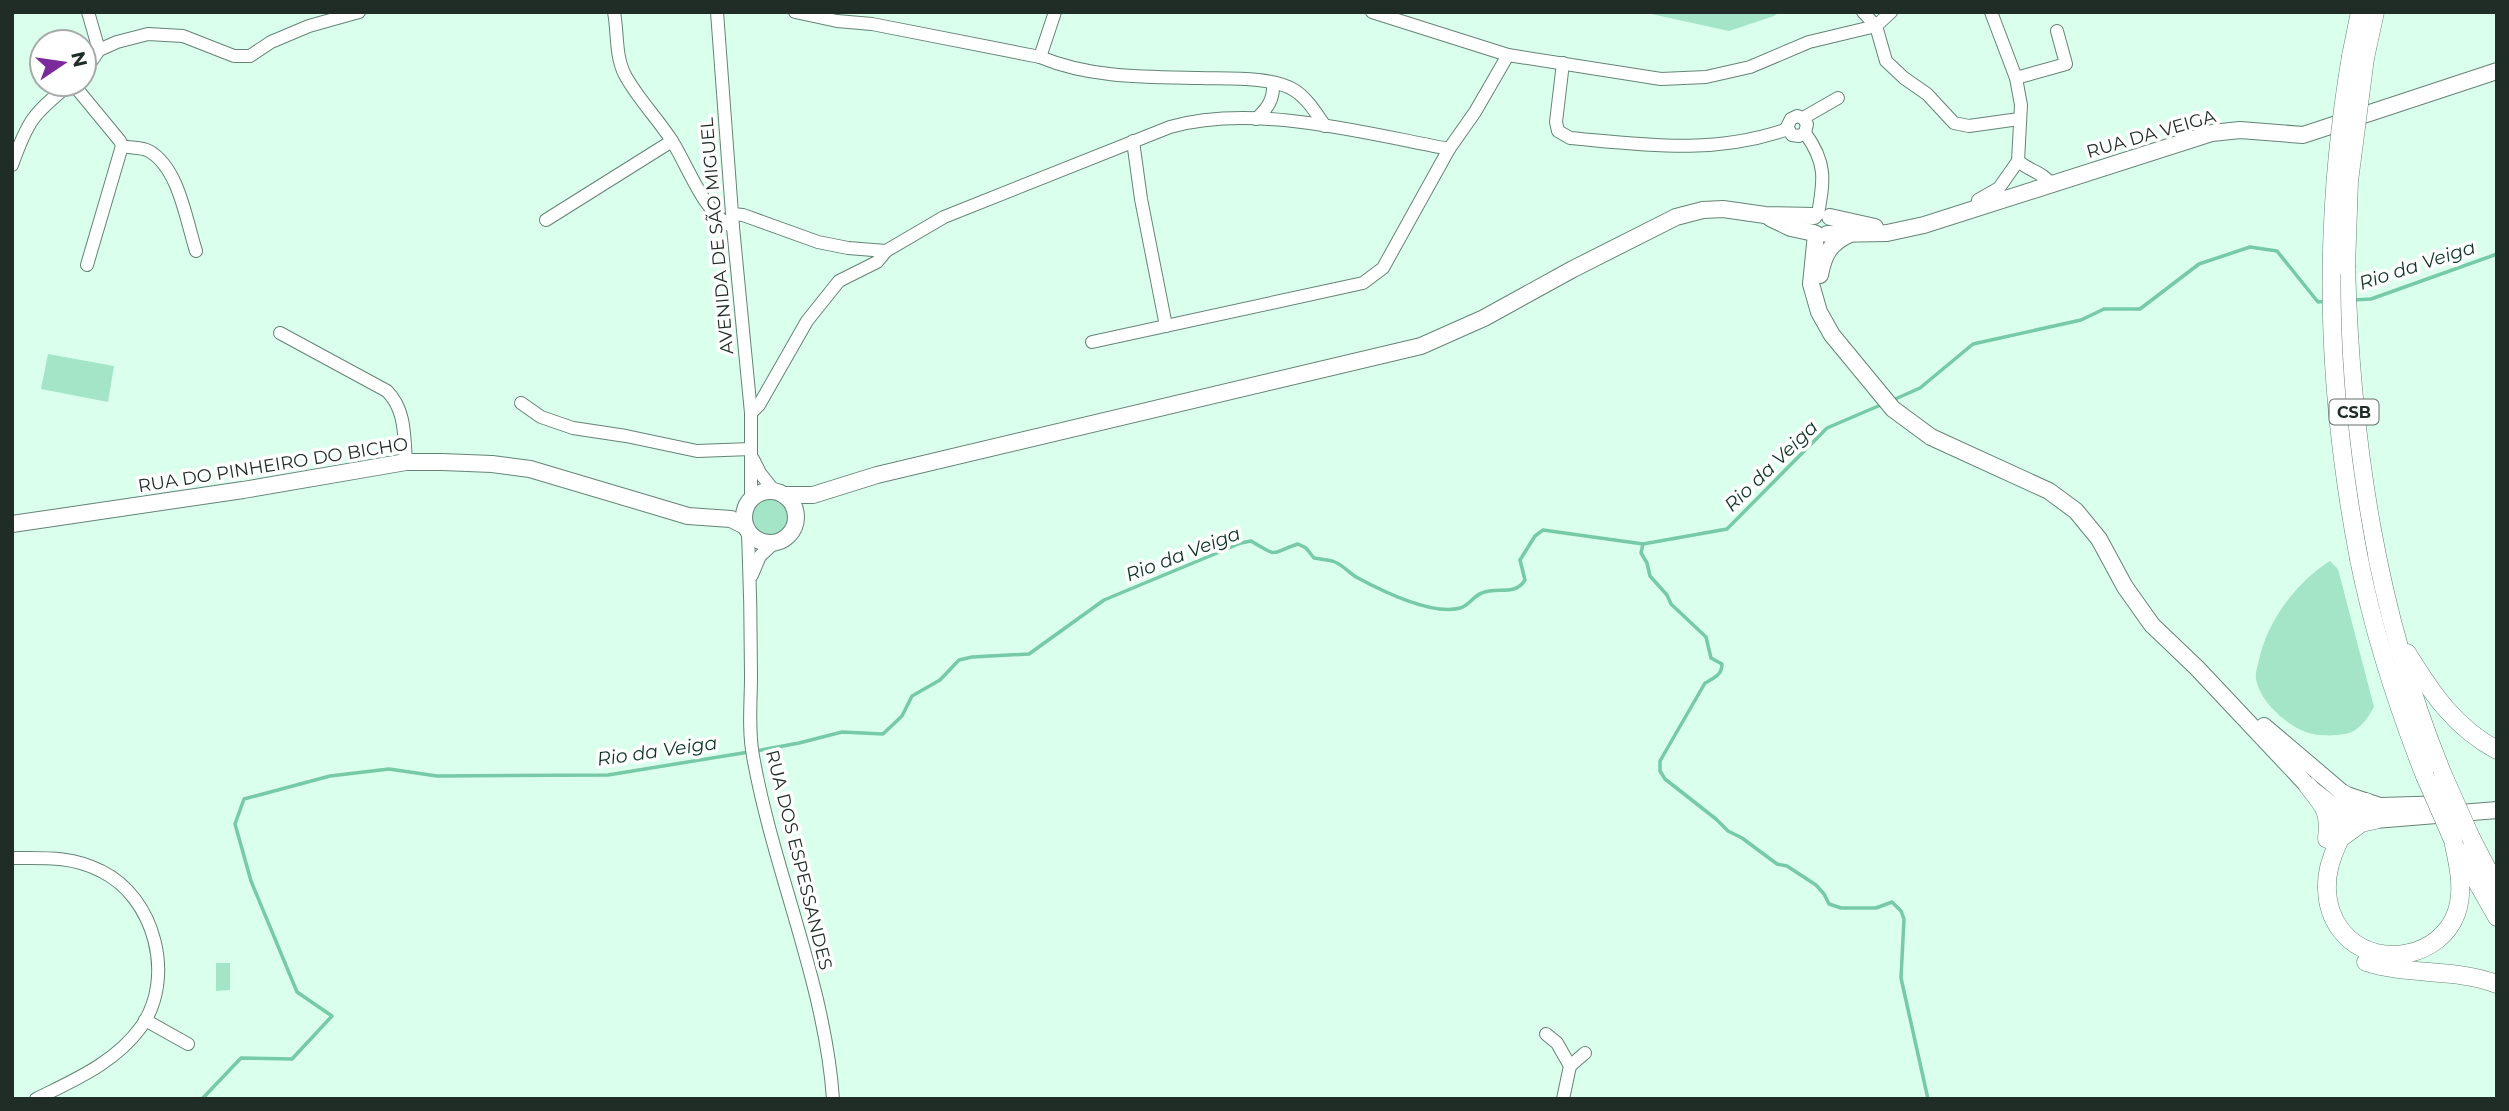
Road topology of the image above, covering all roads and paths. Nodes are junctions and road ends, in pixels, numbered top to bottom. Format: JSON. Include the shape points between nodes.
{"nodes":[{"id":1,"x":88,"y":12,"type":"edge"},
{"id":2,"x":359,"y":12,"type":"edge"},
{"id":3,"x":614,"y":12,"type":"edge"},
{"id":4,"x":718,"y":12,"type":"edge"},
{"id":5,"x":795,"y":12,"type":"edge"},
{"id":6,"x":1055,"y":12,"type":"edge"},
{"id":7,"x":1372,"y":12,"type":"edge"},
{"id":8,"x":1863,"y":12,"type":"edge"},
{"id":9,"x":1891,"y":12,"type":"edge"},
{"id":10,"x":1991,"y":12,"type":"edge"},
{"id":11,"x":2360,"y":12,"type":"edge"},
{"id":12,"x":2375,"y":12,"type":"edge"},
{"id":13,"x":816,"y":14,"type":"edge"},
{"id":14,"x":1877,"y":26,"type":"junction"},
{"id":15,"x":2057,"y":31,"type":"dead end"},
{"id":16,"x":99,"y":50,"type":"joint"},
{"id":17,"x":1508,"y":55,"type":"junction"},
{"id":18,"x":1040,"y":57,"type":"junction"},
{"id":19,"x":2358,"y":57,"type":"junction"},
{"id":20,"x":1563,"y":62,"type":"junction"},
{"id":21,"x":2497,"y":71,"type":"edge"},
{"id":22,"x":2016,"y":78,"type":"junction"},
{"id":23,"x":1273,"y":83,"type":"junction"},
{"id":24,"x":53,"y":98,"type":"edge"},
{"id":25,"x":83,"y":98,"type":"edge"},
{"id":26,"x":1838,"y":98,"type":"dead end"},
{"id":27,"x":1803,"y":118,"type":"junction"},
{"id":28,"x":1256,"y":119,"type":"junction"},
{"id":29,"x":2019,"y":119,"type":"junction"},
{"id":30,"x":1325,"y":126,"type":"junction"},
{"id":31,"x":1788,"y":129,"type":"junction"},
{"id":32,"x":18,"y":131,"type":"edge"},
{"id":33,"x":1805,"y":133,"type":"junction"},
{"id":34,"x":672,"y":141,"type":"junction"},
{"id":35,"x":1133,"y":141,"type":"junction"},
{"id":36,"x":122,"y":146,"type":"junction"},
{"id":37,"x":1449,"y":149,"type":"junction"},
{"id":38,"x":2018,"y":161,"type":"junction"},
{"id":39,"x":12,"y":165,"type":"edge"},
{"id":40,"x":2051,"y":184,"type":"junction"},
{"id":41,"x":1978,"y":207,"type":"junction"},
{"id":42,"x":1765,"y":215,"type":"junction"},
{"id":43,"x":546,"y":220,"type":"dead end"},
{"id":44,"x":733,"y":221,"type":"junction"},
{"id":45,"x":1822,"y":225,"type":"junction"},
{"id":46,"x":1791,"y":228,"type":"junction"},
{"id":47,"x":1898,"y":230,"type":"junction"},
{"id":48,"x":1850,"y":234,"type":"junction"},
{"id":49,"x":195,"y":251,"type":"dead end"},
{"id":50,"x":886,"y":251,"type":"junction"},
{"id":51,"x":1818,"y":258,"type":"junction"},
{"id":52,"x":87,"y":265,"type":"dead end"},
{"id":53,"x":1166,"y":326,"type":"junction"},
{"id":54,"x":280,"y":333,"type":"dead end"},
{"id":55,"x":1092,"y":342,"type":"dead end"},
{"id":56,"x":520,"y":403,"type":"dead end"},
{"id":57,"x":751,"y":413,"type":"junction"},
{"id":58,"x":751,"y":452,"type":"junction"},
{"id":59,"x":406,"y":462,"type":"junction"},
{"id":60,"x":779,"y":494,"type":"junction"},
{"id":61,"x":813,"y":495,"type":"junction"},
{"id":62,"x":749,"y":501,"type":"junction"},
{"id":63,"x":701,"y":516,"type":"junction"},
{"id":64,"x":12,"y":524,"type":"edge"},
{"id":65,"x":793,"y":528,"type":"junction"},
{"id":66,"x":746,"y":529,"type":"junction"},
{"id":67,"x":774,"y":543,"type":"junction"},
{"id":68,"x":2367,"y":557,"type":"junction"},
{"id":69,"x":751,"y":585,"type":"junction"},
{"id":70,"x":2398,"y":639,"type":"junction"},
{"id":71,"x":2197,"y":668,"type":"junction"},
{"id":72,"x":2497,"y":750,"type":"edge"},
{"id":73,"x":2434,"y":775,"type":"junction"},
{"id":74,"x":2308,"y":786,"type":"junction"},
{"id":75,"x":2497,"y":799,"type":"edge"},
{"id":76,"x":2366,"y":802,"type":"joint"},
{"id":77,"x":2346,"y":803,"type":"junction"},
{"id":78,"x":2497,"y":810,"type":"edge"},
{"id":79,"x":2375,"y":820,"type":"junction"},
{"id":80,"x":2334,"y":838,"type":"junction"},
{"id":81,"x":2453,"y":840,"type":"junction"},
{"id":82,"x":12,"y":858,"type":"edge"},
{"id":83,"x":2497,"y":888,"type":"edge"},
{"id":84,"x":2497,"y":917,"type":"edge"},
{"id":85,"x":2497,"y":984,"type":"edge"},
{"id":86,"x":145,"y":1020,"type":"junction"},
{"id":87,"x":1546,"y":1034,"type":"dead end"},
{"id":88,"x":188,"y":1044,"type":"dead end"},
{"id":89,"x":1585,"y":1053,"type":"dead end"},
{"id":90,"x":1570,"y":1066,"type":"junction"},
{"id":91,"x":36,"y":1099,"type":"edge"},
{"id":92,"x":833,"y":1099,"type":"edge"},
{"id":93,"x":1563,"y":1099,"type":"edge"}],
"edges":[{"from":1,"to":16,"type":"street"},
{"from":2,"to":16,"type":"street","via":[[309,26],[250,56],[234,56],[183,36],[148,33]]},
{"from":3,"to":34,"type":"street","via":[[625,75]]},
{"from":4,"to":44,"type":"street","name":"AVENIDA DE SÃO MIGUEL"},
{"from":5,"to":13,"type":"street"},
{"from":6,"to":18,"type":"street"},
{"from":7,"to":17,"type":"street"},
{"from":8,"to":14,"type":"street"},
{"from":9,"to":14,"type":"street"},
{"from":10,"to":22,"type":"street"},
{"from":11,"to":19,"type":"highway","number":"CSB"},
{"from":12,"to":19,"type":"highway","number":"CSB"},
{"from":13,"to":18,"type":"street"},
{"from":14,"to":20,"type":"street","via":[[1809,41],[1749,67],[1706,77],[1661,79]]},
{"from":14,"to":29,"type":"street","via":[[1886,61],[1954,123],[1969,127]]},
{"from":15,"to":22,"type":"street","via":[[2066,64]]},
{"from":17,"to":20,"type":"street"},
{"from":17,"to":37,"type":"street"},
{"from":18,"to":23,"type":"street","via":[[1093,72]]},
{"from":19,"to":68,"type":"highway","number":"CSB","bridge":true,"via":[[2344,102],[2334,189],[2330,319],[2339,432]]},
{"from":20,"to":31,"type":"street","via":[[1556,122],[1558,131],[1570,138],[1689,147],[1758,140]]},
{"from":21,"to":40,"type":"main road","name":"RUA DA VEIGA","via":[[2303,135],[2240,130],[2213,133]]},
{"from":22,"to":29,"type":"street"},
{"from":23,"to":28,"type":"street","via":[[1268,107]]},
{"from":23,"to":30,"type":"street","via":[[1296,91]]},
{"from":24,"to":32,"type":"street"},
{"from":25,"to":36,"type":"street"},
{"from":26,"to":27,"type":"street"},
{"from":27,"to":31,"type":"street","via":[[1791,119]]},
{"from":27,"to":33,"type":"street"},
{"from":28,"to":30,"type":"street"},
{"from":28,"to":35,"type":"street","via":[[1196,120]]},
{"from":29,"to":38,"type":"street"},
{"from":30,"to":37,"type":"street"},
{"from":31,"to":33,"type":"street","via":[[1795,136]]},
{"from":32,"to":39,"type":"street"},
{"from":33,"to":45,"type":"street","via":[[1816,150],[1824,181]]},
{"from":34,"to":43,"type":"street"},
{"from":34,"to":44,"type":"street","via":[[720,222]]},
{"from":35,"to":50,"type":"street","via":[[966,207]]},
{"from":35,"to":53,"type":"street"},
{"from":36,"to":49,"type":"street","via":[[149,151],[166,168],[179,187]]},
{"from":36,"to":52,"type":"street"},
{"from":37,"to":53,"type":"street","via":[[1383,268],[1363,283]]},
{"from":38,"to":40,"type":"street"},
{"from":38,"to":41,"type":"street","via":[[1999,188],[1978,200]]},
{"from":40,"to":41,"type":"main road","name":"RUA DA VEIGA"},
{"from":41,"to":47,"type":"main road","name":"RUA DA VEIGA"},
{"from":42,"to":45,"type":"main road"},
{"from":42,"to":46,"type":"main road"},
{"from":42,"to":61,"type":"main road","via":[[1723,209],[1676,217],[1421,346],[877,475]]},
{"from":44,"to":50,"type":"street","via":[[743,215],[818,242]]},
{"from":44,"to":57,"type":"street","name":"AVENIDA DE SÃO MIGUEL"},
{"from":45,"to":46,"type":"main road"},
{"from":45,"to":47,"type":"main road","name":"RUA DA VEIGA"},
{"from":45,"to":48,"type":"main road","name":"RUA DA VEIGA"},
{"from":45,"to":51,"type":"main road"},
{"from":46,"to":51,"type":"main road","via":[[1803,236]]},
{"from":47,"to":48,"type":"main road","name":"RUA DA VEIGA"},
{"from":48,"to":51,"type":"main road"},
{"from":50,"to":57,"type":"street","via":[[877,262],[839,281],[807,321]]},
{"from":51,"to":71,"type":"main road","via":[[1811,284],[1819,312],[1832,335],[1893,409],[1931,437],[2049,491],[2076,511],[2099,539],[2152,625]]},
{"from":53,"to":55,"type":"street"},
{"from":54,"to":59,"type":"street","via":[[396,400],[402,414]]},
{"from":56,"to":58,"type":"street","via":[[541,417],[573,428],[697,451]]},
{"from":57,"to":58,"type":"street","name":"AVENIDA DE SÃO MIGUEL"},
{"from":58,"to":60,"type":"street","via":[[760,473]]},
{"from":58,"to":62,"type":"street","name":"AVENIDA DE SÃO MIGUEL"},
{"from":59,"to":63,"type":"main road","name":"RUA DO PINHEIRO DO BICHO","via":[[530,468],[688,516]]},
{"from":59,"to":64,"type":"main road","name":"RUA DO PINHEIRO DO BICHO"},
{"from":60,"to":61,"type":"main road"},
{"from":60,"to":62,"type":"main road","via":[[766,491]]},
{"from":60,"to":65,"type":"main road","via":[[794,510]]},
{"from":61,"to":65,"type":"main road"},
{"from":62,"to":63,"type":"main road","name":"RUA DO PINHEIRO DO BICHO"},
{"from":62,"to":66,"type":"main road","via":[[744,510]]},
{"from":63,"to":66,"type":"main road","name":"RUA DO PINHEIRO DO BICHO","via":[[731,519]]},
{"from":65,"to":67,"type":"main road"},
{"from":66,"to":67,"type":"main road","via":[[755,539]]},
{"from":66,"to":69,"type":"street","name":"RUA DOS ESPESSANDES"},
{"from":67,"to":69,"type":"street","via":[[761,556]]},
{"from":68,"to":70,"type":"highway","number":"CSB"},
{"from":68,"to":73,"type":"highway","number":"CSB","via":[[2369,609],[2387,669]]},
{"from":69,"to":92,"type":"street","name":"RUA DOS ESPESSANDES","via":[[753,757],[813,983]]},
{"from":70,"to":72,"type":"highway","via":[[2440,705]]},
{"from":70,"to":73,"type":"highway","number":"CSB"},
{"from":71,"to":74,"type":"main road"},
{"from":71,"to":77,"type":"main road"},
{"from":73,"to":81,"type":"highway","number":"CSB","bridge":true},
{"from":73,"to":83,"type":"highway","number":"CSB","bridge":true},
{"from":74,"to":77,"type":"main road","via":[[2330,803]]},
{"from":74,"to":80,"type":"highway","via":[[2326,808]]},
{"from":75,"to":76,"type":"main road","via":[[2426,806]]},
{"from":76,"to":77,"type":"highway"},
{"from":77,"to":79,"type":"main road"},
{"from":77,"to":80,"type":"highway","via":[[2335,822]]},
{"from":78,"to":79,"type":"main road"},
{"from":79,"to":80,"type":"highway"},
{"from":80,"to":81,"type":"highway","via":[[2326,888],[2333,917],[2340,930],[2361,947],[2387,955],[2422,949],[2451,924],[2461,887]]},
{"from":80,"to":85,"type":"highway","via":[[2316,876],[2318,906],[2329,932],[2350,954],[2378,965],[2463,975]]},
{"from":81,"to":84,"type":"highway","number":"CSB"},
{"from":82,"to":86,"type":"street","via":[[64,858],[82,863],[120,883],[134,898],[151,929],[158,962]]},
{"from":86,"to":88,"type":"street"},
{"from":86,"to":91,"type":"street","via":[[108,1061]]},
{"from":87,"to":90,"type":"street"},
{"from":89,"to":90,"type":"street"},
{"from":90,"to":93,"type":"street"}]}
